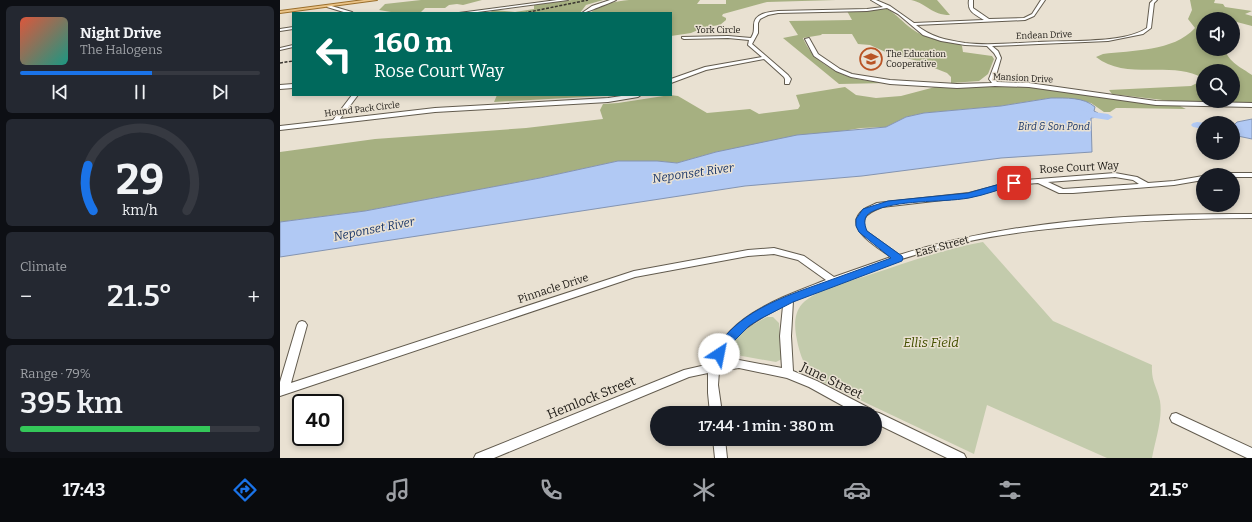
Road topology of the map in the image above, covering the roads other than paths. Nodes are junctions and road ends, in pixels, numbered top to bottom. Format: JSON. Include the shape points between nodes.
{"nodes":[{"id":1,"x":375,"y":0,"type":"edge"},
{"id":2,"x":566,"y":0,"type":"edge"},
{"id":3,"x":614,"y":0,"type":"edge"},
{"id":4,"x":873,"y":0,"type":"edge"},
{"id":5,"x":971,"y":0,"type":"edge"},
{"id":6,"x":1043,"y":0,"type":"edge"},
{"id":7,"x":1155,"y":0,"type":"edge"},
{"id":8,"x":328,"y":6,"type":"junction"},
{"id":9,"x":889,"y":7,"type":"junction"},
{"id":10,"x":280,"y":12,"type":"edge"},
{"id":11,"x":348,"y":12,"type":"edge"},
{"id":12,"x":469,"y":12,"type":"edge"},
{"id":13,"x":586,"y":12,"type":"edge"},
{"id":14,"x":989,"y":21,"type":"junction"},
{"id":15,"x":912,"y":24,"type":"junction"},
{"id":16,"x":292,"y":28,"type":"edge"},
{"id":17,"x":280,"y":30,"type":"edge"},
{"id":18,"x":684,"y":38,"type":"dead end"},
{"id":19,"x":751,"y":39,"type":"junction"},
{"id":20,"x":807,"y":39,"type":"dead end"},
{"id":21,"x":988,"y":45,"type":"junction"},
{"id":22,"x":292,"y":46,"type":"edge"},
{"id":23,"x":280,"y":49,"type":"edge"},
{"id":24,"x":764,"y":58,"type":"junction"},
{"id":25,"x":672,"y":81,"type":"edge"},
{"id":26,"x":787,"y":83,"type":"dead end"},
{"id":27,"x":995,"y":84,"type":"junction"},
{"id":28,"x":292,"y":86,"type":"edge"},
{"id":29,"x":280,"y":87,"type":"edge"},
{"id":30,"x":354,"y":96,"type":"edge"},
{"id":31,"x":632,"y":96,"type":"edge"},
{"id":32,"x":1252,"y":106,"type":"edge"},
{"id":33,"x":335,"y":122,"type":"junction"},
{"id":34,"x":280,"y":128,"type":"edge"},
{"id":35,"x":1240,"y":175,"type":"edge"},
{"id":36,"x":1252,"y":175,"type":"edge"},
{"id":37,"x":1196,"y":179,"type":"edge"},
{"id":38,"x":1038,"y":180,"type":"junction"},
{"id":39,"x":1147,"y":185,"type":"junction"},
{"id":40,"x":1252,"y":216,"type":"edge"},
{"id":41,"x":898,"y":258,"type":"junction"},
{"id":42,"x":833,"y":281,"type":"junction"},
{"id":43,"x":789,"y":299,"type":"junction"},
{"id":44,"x":302,"y":325,"type":"dead end"},
{"id":45,"x":714,"y":367,"type":"junction"},
{"id":46,"x":788,"y":374,"type":"junction"},
{"id":47,"x":282,"y":391,"type":"edge"},
{"id":48,"x":715,"y":406,"type":"edge"},
{"id":49,"x":854,"y":406,"type":"edge"},
{"id":50,"x":1176,"y":418,"type":"dead end"},
{"id":51,"x":882,"y":420,"type":"edge"},
{"id":52,"x":720,"y":446,"type":"edge"},
{"id":53,"x":1252,"y":454,"type":"edge"},
{"id":54,"x":480,"y":458,"type":"edge"},
{"id":55,"x":721,"y":458,"type":"edge"},
{"id":56,"x":960,"y":458,"type":"edge"}],
"edges":[{"from":1,"to":8,"type":"main road"},
{"from":2,"to":12,"type":"street"},
{"from":3,"to":13,"type":"street"},
{"from":4,"to":9,"type":"street","name":"Endean Drive"},
{"from":5,"to":14,"type":"street","via":[[971,9]]},
{"from":6,"to":14,"type":"street","name":"Endean Drive","via":[[1029,18]]},
{"from":7,"to":21,"type":"street","name":"Endean Drive","via":[[1152,3],[1149,28],[1132,36],[1108,40]]},
{"from":8,"to":10,"type":"main road"},
{"from":8,"to":11,"type":"street"},
{"from":9,"to":15,"type":"street","name":"Endean Drive"},
{"from":9,"to":19,"type":"street","via":[[771,13],[757,20],[756,32]]},
{"from":14,"to":15,"type":"street","name":"Endean Drive"},
{"from":15,"to":21,"type":"street","name":"Endean Drive","via":[[922,32],[938,38],[965,44]]},
{"from":16,"to":17,"type":"street"},
{"from":18,"to":19,"type":"street","name":"York Circle"},
{"from":19,"to":24,"type":"street","via":[[751,46]]},
{"from":20,"to":27,"type":"street","name":"Mansion Drive","via":[[816,55],[838,70],[851,75],[910,84]]},
{"from":21,"to":27,"type":"street","via":[[999,60],[992,79]]},
{"from":22,"to":23,"type":"street"},
{"from":24,"to":25,"type":"street","via":[[713,66]]},
{"from":24,"to":26,"type":"street","via":[[786,76]]},
{"from":27,"to":32,"type":"street","name":"Mansion Drive","via":[[1044,87],[1156,103]]},
{"from":28,"to":29,"type":"street"},
{"from":30,"to":33,"type":"street"},
{"from":31,"to":33,"type":"street","name":"Hound Pack Circle","via":[[608,100],[448,109]]},
{"from":33,"to":34,"type":"street","name":"Hound Pack Circle"},
{"from":35,"to":36,"type":"street"},
{"from":37,"to":39,"type":"street"},
{"from":38,"to":39,"type":"street","name":"Rose Court Way","via":[[1115,175],[1135,178]]},
{"from":38,"to":39,"type":"street","via":[[1062,191]]},
{"from":38,"to":41,"type":"street","name":"Rose Court Way","via":[[1014,183],[969,195],[880,205],[866,211],[860,219],[863,232]]},
{"from":40,"to":41,"type":"street","name":"East Street","via":[[1157,217],[1037,228],[986,235]]},
{"from":41,"to":42,"type":"street","name":"East Street"},
{"from":42,"to":43,"type":"street","name":"East Street"},
{"from":42,"to":47,"type":"street","name":"Pinnacle Drive","via":[[801,258],[774,251],[748,253],[634,274]]},
{"from":43,"to":45,"type":"street","name":"East Street","via":[[745,323],[728,340]]},
{"from":43,"to":46,"type":"street","via":[[784,345]]},
{"from":44,"to":47,"type":"street"},
{"from":45,"to":46,"type":"street","name":"June Street","via":[[739,364]]},
{"from":45,"to":48,"type":"street","name":"East Street","via":[[712,382]]},
{"from":45,"to":54,"type":"street","name":"Hemlock Street","via":[[688,372]]},
{"from":46,"to":49,"type":"street","name":"June Street"},
{"from":50,"to":53,"type":"street"},
{"from":51,"to":56,"type":"street"},
{"from":52,"to":55,"type":"street"}]}
